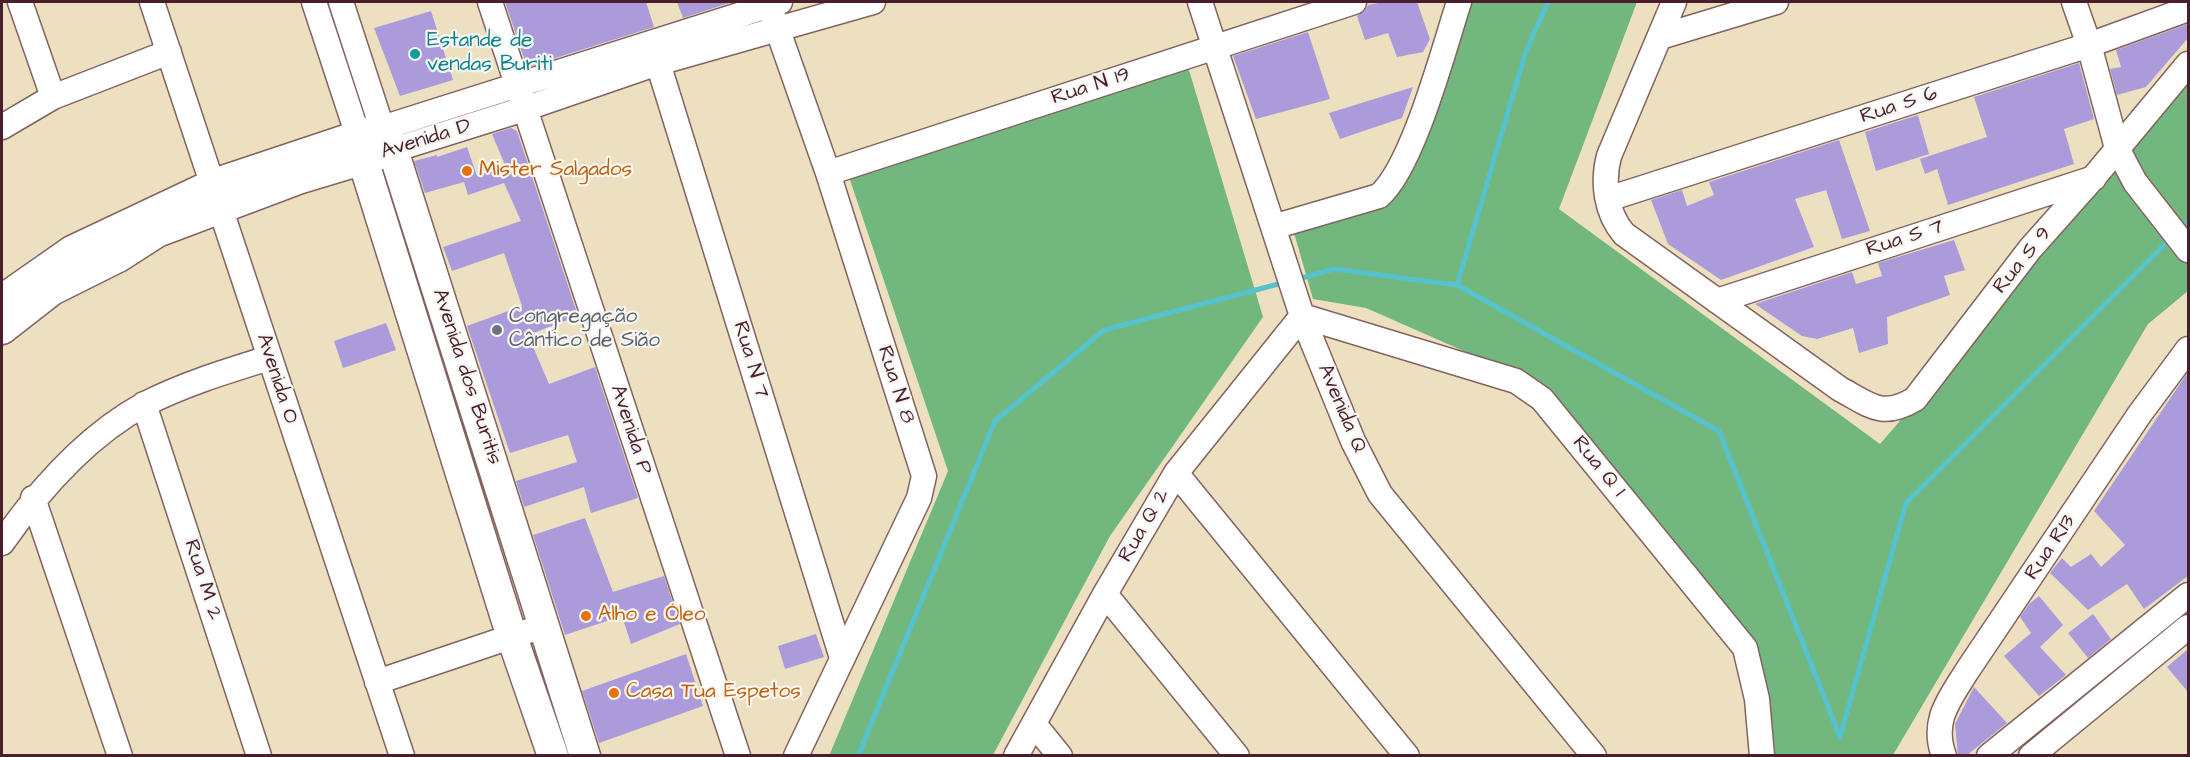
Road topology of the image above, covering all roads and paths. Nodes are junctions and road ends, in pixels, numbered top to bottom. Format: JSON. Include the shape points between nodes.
{"nodes":[{"id":1,"x":20,"y":2,"type":"edge"},
{"id":2,"x":152,"y":2,"type":"edge"},
{"id":3,"x":314,"y":2,"type":"edge"},
{"id":4,"x":341,"y":2,"type":"edge"},
{"id":5,"x":490,"y":2,"type":"edge"},
{"id":6,"x":873,"y":2,"type":"edge"},
{"id":7,"x":1200,"y":2,"type":"edge"},
{"id":8,"x":1354,"y":2,"type":"edge"},
{"id":9,"x":1460,"y":2,"type":"edge"},
{"id":10,"x":1674,"y":2,"type":"edge"},
{"id":11,"x":1776,"y":2,"type":"edge"},
{"id":12,"x":2074,"y":2,"type":"edge"},
{"id":13,"x":773,"y":3,"type":"edge"},
{"id":14,"x":2188,"y":9,"type":"edge"},
{"id":15,"x":779,"y":30,"type":"junction"},
{"id":16,"x":1660,"y":37,"type":"junction"},
{"id":17,"x":2089,"y":45,"type":"junction"},
{"id":18,"x":1216,"y":46,"type":"junction"},
{"id":19,"x":169,"y":52,"type":"junction"},
{"id":20,"x":658,"y":63,"type":"junction"},
{"id":21,"x":2188,"y":64,"type":"edge"},
{"id":22,"x":516,"y":85,"type":"junction"},
{"id":23,"x":53,"y":98,"type":"junction"},
{"id":24,"x":524,"y":109,"type":"junction"},
{"id":25,"x":2,"y":127,"type":"edge"},
{"id":26,"x":374,"y":143,"type":"junction"},
{"id":27,"x":2117,"y":148,"type":"junction"},
{"id":28,"x":828,"y":173,"type":"junction"},
{"id":29,"x":2094,"y":177,"type":"junction"},
{"id":30,"x":218,"y":195,"type":"junction"},
{"id":31,"x":1608,"y":199,"type":"junction"},
{"id":32,"x":1273,"y":227,"type":"junction"},
{"id":33,"x":2186,"y":246,"type":"edge"},
{"id":34,"x":2,"y":300,"type":"edge"},
{"id":35,"x":1717,"y":301,"type":"junction"},
{"id":36,"x":1302,"y":316,"type":"junction"},
{"id":37,"x":2,"y":329,"type":"edge"},
{"id":38,"x":2188,"y":349,"type":"edge"},
{"id":39,"x":269,"y":358,"type":"junction"},
{"id":40,"x":144,"y":404,"type":"junction"},
{"id":41,"x":1176,"y":473,"type":"junction"},
{"id":42,"x":33,"y":498,"type":"junction"},
{"id":43,"x":2,"y":543,"type":"edge"},
{"id":44,"x":1105,"y":594,"type":"junction"},
{"id":45,"x":2188,"y":595,"type":"edge"},
{"id":46,"x":546,"y":625,"type":"junction"},
{"id":47,"x":2188,"y":627,"type":"edge"},
{"id":48,"x":512,"y":638,"type":"junction"},
{"id":49,"x":842,"y":658,"type":"junction"},
{"id":50,"x":377,"y":682,"type":"junction"},
{"id":51,"x":1034,"y":724,"type":"junction"},
{"id":52,"x":120,"y":756,"type":"edge"},
{"id":53,"x":260,"y":756,"type":"edge"},
{"id":54,"x":402,"y":756,"type":"edge"},
{"id":55,"x":553,"y":756,"type":"edge"},
{"id":56,"x":585,"y":756,"type":"edge"},
{"id":57,"x":738,"y":756,"type":"edge"},
{"id":58,"x":796,"y":756,"type":"edge"},
{"id":59,"x":1017,"y":756,"type":"edge"},
{"id":60,"x":1060,"y":756,"type":"edge"},
{"id":61,"x":1237,"y":756,"type":"edge"},
{"id":62,"x":1407,"y":756,"type":"edge"},
{"id":63,"x":1594,"y":756,"type":"edge"},
{"id":64,"x":1762,"y":756,"type":"edge"},
{"id":65,"x":1944,"y":756,"type":"edge"},
{"id":66,"x":1989,"y":756,"type":"edge"},
{"id":67,"x":2031,"y":756,"type":"edge"}],
"edges":[{"from":1,"to":23,"type":"street"},
{"from":2,"to":19,"type":"street","name":"Avenida O"},
{"from":3,"to":26,"type":"street","name":"Avenida dos Buritis"},
{"from":4,"to":26,"type":"street","name":"Avenida dos Buritis"},
{"from":5,"to":22,"type":"street","name":"Avenida P"},
{"from":6,"to":15,"type":"street","name":"Avenida D"},
{"from":7,"to":18,"type":"street","name":"Avenida Q"},
{"from":8,"to":18,"type":"street","name":"Rua N 19"},
{"from":9,"to":32,"type":"street","via":[[1410,146],[1390,186],[1378,196]]},
{"from":10,"to":16,"type":"street","name":"Rua S 9"},
{"from":11,"to":16,"type":"street"},
{"from":12,"to":17,"type":"street"},
{"from":13,"to":15,"type":"street","name":"Rua N 8"},
{"from":13,"to":22,"type":"street","name":"Avenida D"},
{"from":14,"to":17,"type":"street","name":"Rua S 6"},
{"from":15,"to":20,"type":"street","name":"Avenida D"},
{"from":15,"to":28,"type":"street","name":"Rua N 8"},
{"from":16,"to":31,"type":"street","name":"Rua S 9","via":[[1609,156],[1605,182]]},
{"from":17,"to":27,"type":"street"},
{"from":17,"to":31,"type":"street","name":"Rua S 6"},
{"from":18,"to":28,"type":"street","name":"Rua N 19"},
{"from":18,"to":32,"type":"street","name":"Avenida Q"},
{"from":19,"to":23,"type":"street"},
{"from":19,"to":30,"type":"street","name":"Avenida O"},
{"from":20,"to":24,"type":"street","name":"Avenida D"},
{"from":20,"to":49,"type":"street","name":"Rua N 7"},
{"from":21,"to":27,"type":"street","name":"Rua S 9"},
{"from":22,"to":24,"type":"street","name":"Avenida P"},
{"from":22,"to":26,"type":"street","name":"Avenida D"},
{"from":23,"to":25,"type":"street"},
{"from":24,"to":26,"type":"street","name":"Avenida D"},
{"from":24,"to":57,"type":"street","name":"Avenida P"},
{"from":26,"to":30,"type":"main road","name":"Avenida D"},
{"from":26,"to":46,"type":"main road","name":"Avenida dos Buritis"},
{"from":26,"to":48,"type":"main road","name":"Avenida dos Buritis"},
{"from":27,"to":29,"type":"street","name":"Rua S 9"},
{"from":27,"to":33,"type":"street","via":[[2135,182]]},
{"from":28,"to":49,"type":"street","name":"Rua N 8","via":[[924,476],[919,498]]},
{"from":29,"to":35,"type":"street","name":"Rua S 7"},
{"from":29,"to":35,"type":"street","name":"Rua S 9","via":[[2030,249],[1915,399],[1900,408],[1887,411],[1871,407],[1840,389]]},
{"from":30,"to":34,"type":"main road","name":"Avenida D","via":[[72,251]]},
{"from":30,"to":37,"type":"main road","name":"Avenida D","via":[[117,257],[52,290]]},
{"from":30,"to":39,"type":"street","name":"Avenida O"},
{"from":31,"to":35,"type":"street","name":"Rua S 9","via":[[1612,218],[1624,234]]},
{"from":32,"to":36,"type":"street","name":"Avenida Q"},
{"from":36,"to":41,"type":"street","name":"Rua Q 2"},
{"from":36,"to":63,"type":"street","name":"Avenida Q","via":[[1353,441],[1380,494]]},
{"from":36,"to":64,"type":"street","name":"Rua Q 1","via":[[1516,381],[1542,399],[1745,648],[1757,699]]},
{"from":38,"to":65,"type":"street","name":"Rua R13","via":[[1966,671],[1944,710],[1937,734]]},
{"from":39,"to":40,"type":"street","via":[[214,375]]},
{"from":39,"to":50,"type":"street","name":"Avenida O"},
{"from":40,"to":42,"type":"street","via":[[76,456]]},
{"from":40,"to":53,"type":"street","name":"Rua M 2"},
{"from":41,"to":44,"type":"street","name":"Rua Q 2"},
{"from":41,"to":62,"type":"street"},
{"from":42,"to":43,"type":"street"},
{"from":42,"to":52,"type":"street"},
{"from":44,"to":51,"type":"street","name":"Rua Q 2"},
{"from":44,"to":61,"type":"street"},
{"from":45,"to":66,"type":"street"},
{"from":46,"to":48,"type":"street"},
{"from":46,"to":56,"type":"main road","name":"Avenida dos Buritis"},
{"from":47,"to":67,"type":"street"},
{"from":48,"to":50,"type":"street"},
{"from":48,"to":55,"type":"main road","name":"Avenida dos Buritis"},
{"from":49,"to":58,"type":"street","name":"Rua N 8"},
{"from":50,"to":54,"type":"street","name":"Avenida O"},
{"from":51,"to":59,"type":"street","name":"Rua Q 2"},
{"from":51,"to":60,"type":"street"}]}
